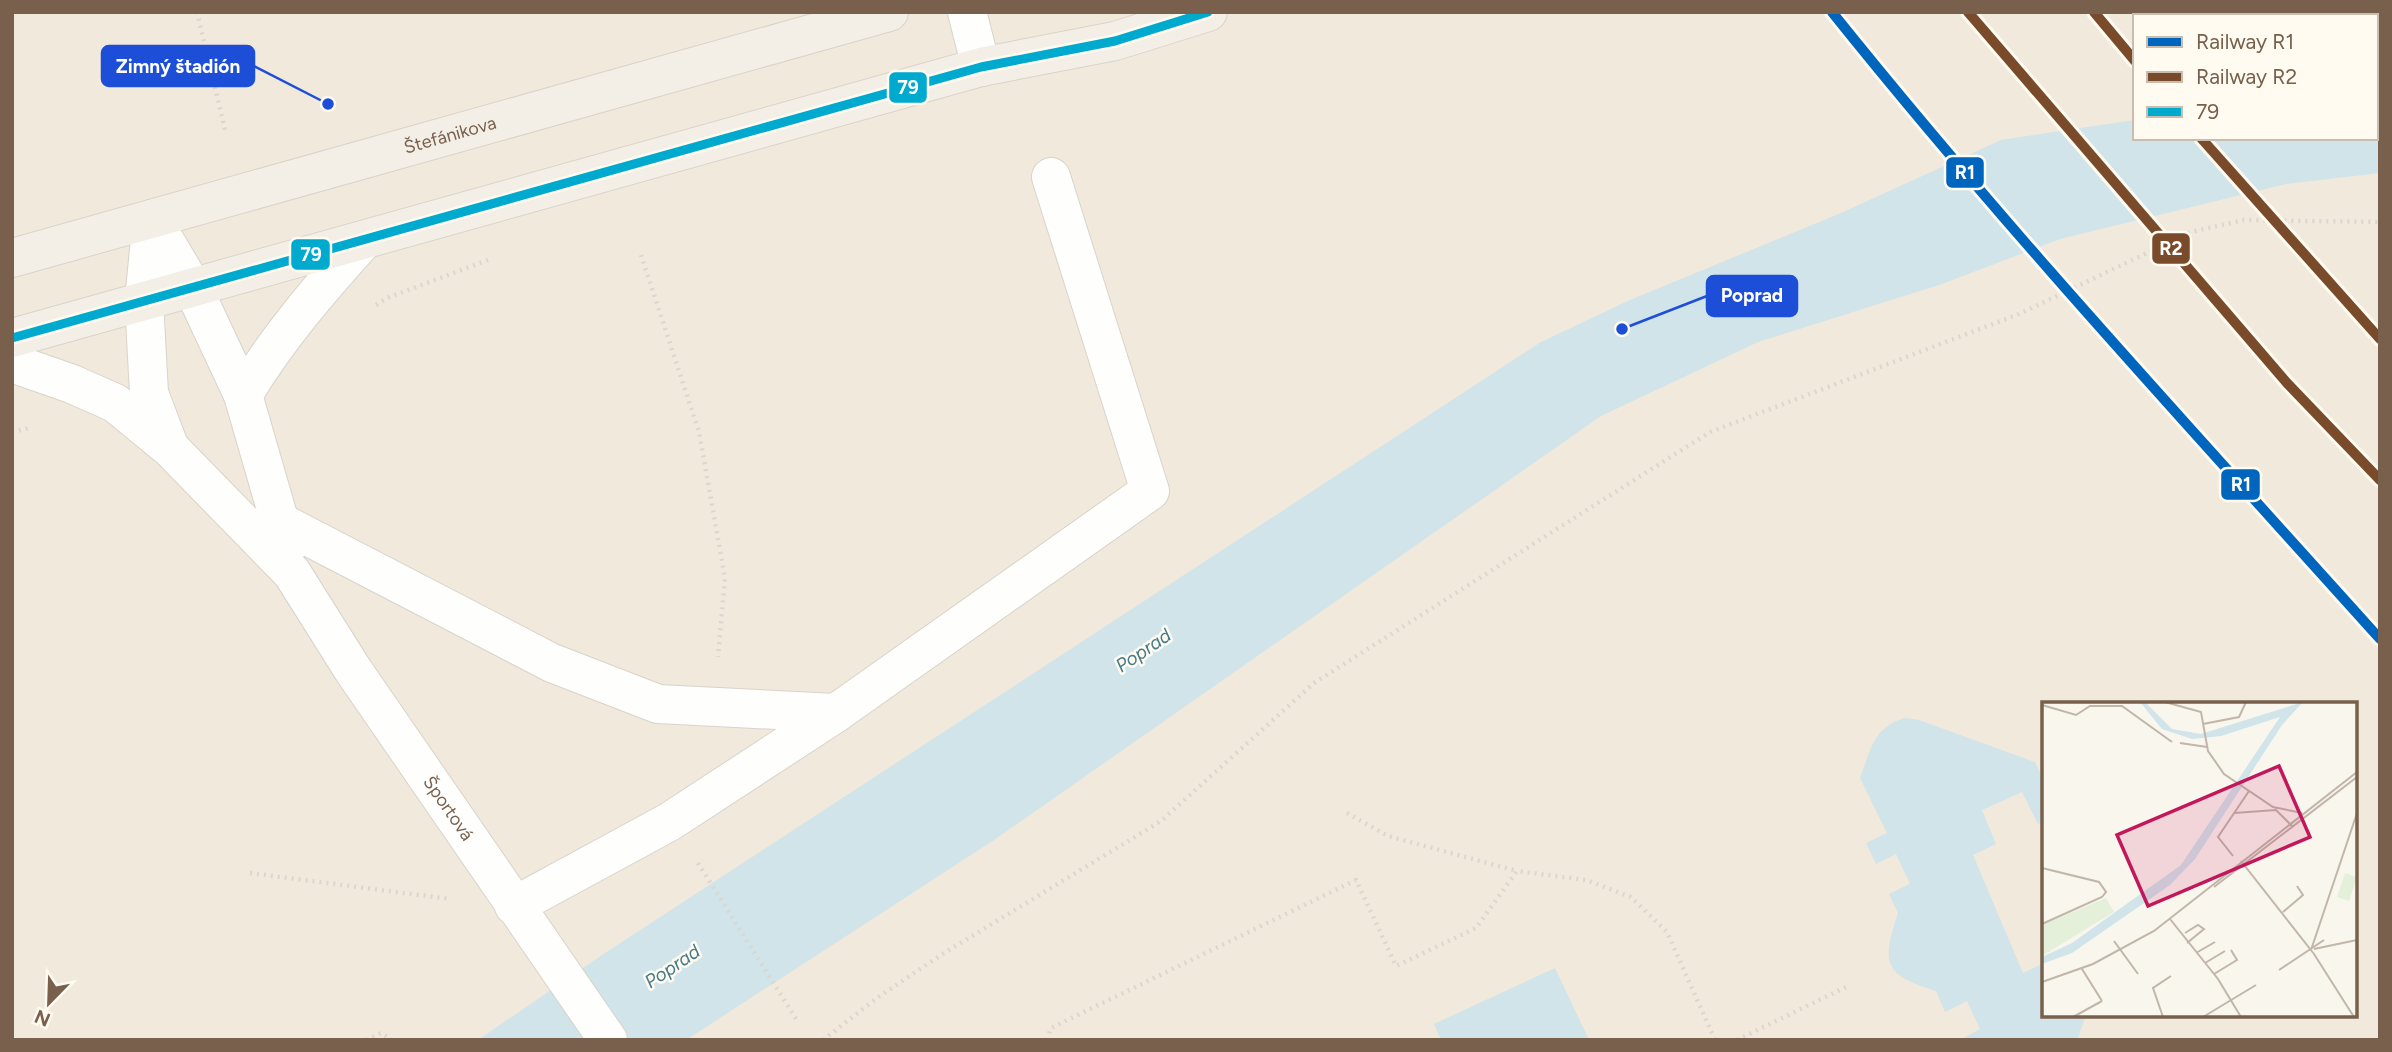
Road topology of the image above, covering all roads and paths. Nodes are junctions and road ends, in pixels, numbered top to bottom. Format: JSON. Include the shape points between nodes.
{"nodes":[{"id":1,"x":197,"y":12,"type":"edge"},
{"id":2,"x":889,"y":12,"type":"edge"},
{"id":3,"x":967,"y":12,"type":"edge"},
{"id":4,"x":1208,"y":12,"type":"edge"},
{"id":5,"x":845,"y":19,"type":"edge"},
{"id":6,"x":981,"y":67,"type":"junction"},
{"id":7,"x":226,"y":134,"type":"dead end"},
{"id":8,"x":1051,"y":177,"type":"dead end"},
{"id":9,"x":152,"y":219,"type":"junction"},
{"id":10,"x":2380,"y":222,"type":"edge"},
{"id":11,"x":364,"y":240,"type":"junction"},
{"id":12,"x":641,"y":255,"type":"dead end"},
{"id":13,"x":12,"y":258,"type":"edge"},
{"id":14,"x":193,"y":288,"type":"junction"},
{"id":15,"x":144,"y":300,"type":"junction"},
{"id":16,"x":12,"y":338,"type":"edge"},
{"id":17,"x":12,"y":363,"type":"edge"},
{"id":18,"x":243,"y":395,"type":"junction"},
{"id":19,"x":29,"y":428,"type":"dead end"},
{"id":20,"x":12,"y":432,"type":"edge"},
{"id":21,"x":170,"y":448,"type":"junction"},
{"id":22,"x":282,"y":523,"type":"junction"},
{"id":23,"x":292,"y":573,"type":"junction"},
{"id":24,"x":714,"y":707,"type":"junction"},
{"id":25,"x":836,"y":713,"type":"junction"},
{"id":26,"x":1347,"y":813,"type":"dead end"},
{"id":27,"x":699,"y":865,"type":"dead end"},
{"id":28,"x":1517,"y":871,"type":"junction"},
{"id":29,"x":250,"y":873,"type":"dead end"},
{"id":30,"x":398,"y":893,"type":"dead end"},
{"id":31,"x":522,"y":918,"type":"junction"},
{"id":32,"x":1846,"y":987,"type":"dead end"},
{"id":33,"x":798,"y":1023,"type":"dead end"},
{"id":34,"x":366,"y":1040,"type":"edge"},
{"id":35,"x":392,"y":1040,"type":"edge"},
{"id":36,"x":608,"y":1040,"type":"edge"},
{"id":37,"x":823,"y":1040,"type":"edge"},
{"id":38,"x":1047,"y":1040,"type":"edge"},
{"id":39,"x":1715,"y":1040,"type":"edge"},
{"id":40,"x":1737,"y":1040,"type":"edge"}],
"edges":[{"from":1,"to":7,"type":"path"},
{"from":2,"to":5,"type":"main road","name":"Štefánikova"},
{"from":3,"to":6,"type":"street"},
{"from":4,"to":6,"type":"main road","via":[[1115,41]]},
{"from":5,"to":9,"type":"main road","name":"Štefánikova"},
{"from":6,"to":11,"type":"main road"},
{"from":8,"to":25,"type":"street","via":[[1150,491]]},
{"from":9,"to":13,"type":"main road","name":"Štefánikova"},
{"from":9,"to":14,"type":"street"},
{"from":9,"to":15,"type":"street"},
{"from":10,"to":37,"type":"path","via":[[2244,220],[2191,232],[2019,314],[1710,432],[1314,684],[1161,821],[941,955]]},
{"from":11,"to":14,"type":"main road"},
{"from":11,"to":18,"type":"street","via":[[303,307]]},
{"from":12,"to":24,"type":"path","via":[[699,432],[725,578]]},
{"from":14,"to":15,"type":"main road"},
{"from":14,"to":18,"type":"street"},
{"from":15,"to":16,"type":"main road"},
{"from":15,"to":21,"type":"street","via":[[149,393]]},
{"from":17,"to":21,"type":"street","via":[[115,403]]},
{"from":18,"to":22,"type":"street"},
{"from":19,"to":20,"type":"path"},
{"from":21,"to":23,"type":"street"},
{"from":22,"to":23,"type":"street"},
{"from":22,"to":24,"type":"street","via":[[552,663],[658,704]]},
{"from":23,"to":31,"type":"street","name":"Športová"},
{"from":24,"to":25,"type":"street"},
{"from":25,"to":31,"type":"street"},
{"from":26,"to":28,"type":"path","via":[[1388,836]]},
{"from":27,"to":33,"type":"path"},
{"from":28,"to":38,"type":"path","via":[[1476,928],[1396,967],[1356,880],[1052,1028]]},
{"from":28,"to":39,"type":"path","via":[[1586,880],[1631,897],[1667,932]]},
{"from":29,"to":30,"type":"path"},
{"from":31,"to":36,"type":"street","name":"Športová"},
{"from":32,"to":40,"type":"path"},
{"from":34,"to":35,"type":"path","via":[[381,1033]]}]}
